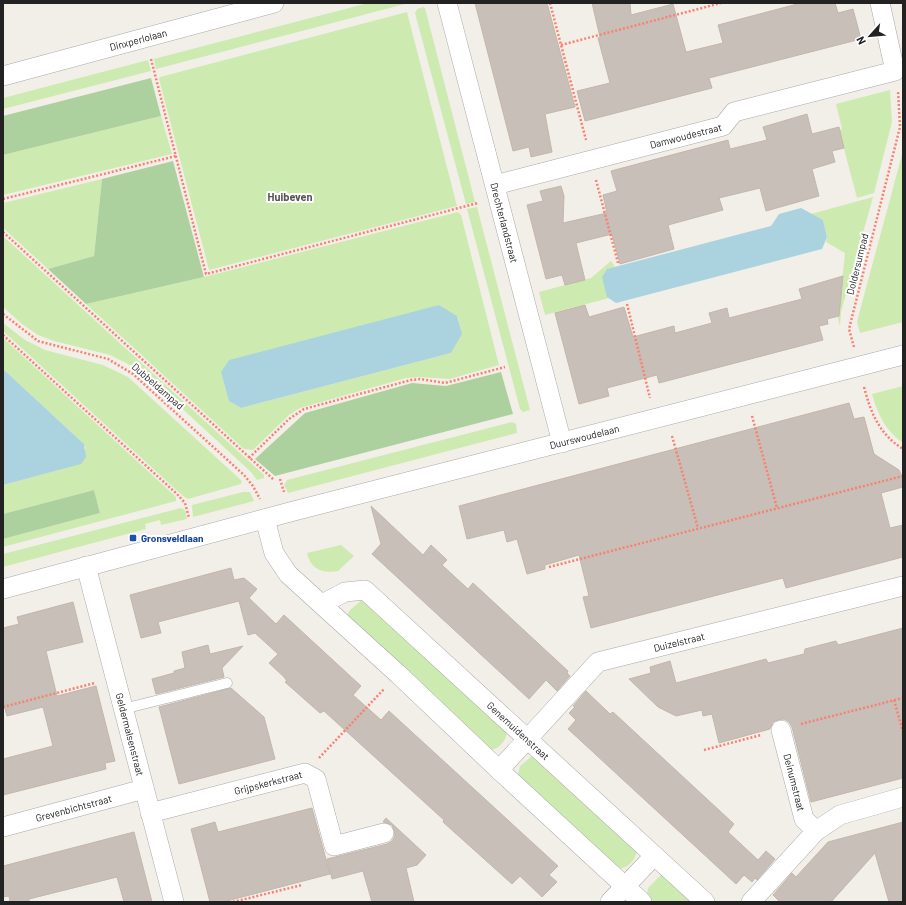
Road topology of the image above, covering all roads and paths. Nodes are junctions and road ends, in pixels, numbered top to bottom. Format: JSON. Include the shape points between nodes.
{"nodes":[{"id":1,"x":274,"y":3,"type":"edge"},
{"id":2,"x":447,"y":3,"type":"edge"},
{"id":3,"x":550,"y":3,"type":"edge"},
{"id":4,"x":721,"y":3,"type":"edge"},
{"id":5,"x":880,"y":3,"type":"edge"},
{"id":6,"x":145,"y":38,"type":"junction"},
{"id":7,"x":561,"y":45,"type":"junction"},
{"id":8,"x":895,"y":71,"type":"junction"},
{"id":9,"x":3,"y":76,"type":"edge"},
{"id":10,"x":176,"y":156,"type":"junction"},
{"id":11,"x":591,"y":160,"type":"junction"},
{"id":12,"x":496,"y":190,"type":"junction"},
{"id":13,"x":3,"y":199,"type":"edge"},
{"id":14,"x":3,"y":232,"type":"edge"},
{"id":15,"x":618,"y":263,"type":"dead end"},
{"id":16,"x":627,"y":304,"type":"dead end"},
{"id":17,"x":3,"y":314,"type":"edge"},
{"id":18,"x":3,"y":335,"type":"edge"},
{"id":19,"x":903,"y":355,"type":"edge"},
{"id":20,"x":505,"y":367,"type":"dead end"},
{"id":21,"x":859,"y":367,"type":"junction"},
{"id":22,"x":746,"y":395,"type":"junction"},
{"id":23,"x":661,"y":417,"type":"junction"},
{"id":24,"x":562,"y":443,"type":"junction"},
{"id":25,"x":903,"y":449,"type":"edge"},
{"id":26,"x":249,"y":458,"type":"junction"},
{"id":27,"x":903,"y":476,"type":"edge"},
{"id":28,"x":274,"y":480,"type":"dead end"},
{"id":29,"x":777,"y":508,"type":"junction"},
{"id":30,"x":265,"y":519,"type":"junction"},
{"id":31,"x":698,"y":528,"type":"junction"},
{"id":32,"x":194,"y":537,"type":"junction"},
{"id":33,"x":86,"y":566,"type":"junction"},
{"id":34,"x":549,"y":567,"type":"dead end"},
{"id":35,"x":903,"y":586,"type":"edge"},
{"id":36,"x":3,"y":589,"type":"edge"},
{"id":37,"x":322,"y":604,"type":"junction"},
{"id":38,"x":398,"y":674,"type":"junction"},
{"id":39,"x":115,"y":678,"type":"junction"},
{"id":40,"x":227,"y":683,"type":"dead end"},
{"id":41,"x":903,"y":698,"type":"edge"},
{"id":42,"x":894,"y":700,"type":"junction"},
{"id":43,"x":3,"y":707,"type":"edge"},
{"id":44,"x":123,"y":709,"type":"junction"},
{"id":45,"x":781,"y":730,"type":"junction"},
{"id":46,"x":903,"y":732,"type":"edge"},
{"id":47,"x":528,"y":740,"type":"junction"},
{"id":48,"x":704,"y":750,"type":"dead end"},
{"id":49,"x":499,"y":770,"type":"junction"},
{"id":50,"x":305,"y":773,"type":"junction"},
{"id":51,"x":144,"y":790,"type":"junction"},
{"id":52,"x":903,"y":798,"type":"edge"},
{"id":53,"x":150,"y":813,"type":"junction"},
{"id":54,"x":3,"y":827,"type":"edge"},
{"id":55,"x":816,"y":831,"type":"junction"},
{"id":56,"x":384,"y":833,"type":"dead end"},
{"id":57,"x":654,"y":856,"type":"junction"},
{"id":58,"x":302,"y":885,"type":"dead end"},
{"id":59,"x":626,"y":887,"type":"junction"},
{"id":60,"x":174,"y":902,"type":"edge"},
{"id":61,"x":233,"y":902,"type":"edge"},
{"id":62,"x":610,"y":902,"type":"edge"},
{"id":63,"x":642,"y":902,"type":"edge"},
{"id":64,"x":705,"y":902,"type":"edge"},
{"id":65,"x":750,"y":902,"type":"edge"}],
"edges":[{"from":1,"to":6,"type":"street","name":"Dinxperlolaan"},
{"from":2,"to":12,"type":"street","name":"Drechterlandstraat"},
{"from":3,"to":7,"type":"path"},
{"from":4,"to":7,"type":"path"},
{"from":5,"to":8,"type":"street"},
{"from":6,"to":9,"type":"street","name":"Dinxperlolaan"},
{"from":6,"to":10,"type":"path"},
{"from":7,"to":11,"type":"path"},
{"from":8,"to":11,"type":"street","name":"Damwoudestraat","via":[[734,112],[723,126]]},
{"from":8,"to":21,"type":"path","name":"Doldersumpad","via":[[900,127],[849,329]]},
{"from":10,"to":12,"type":"path","via":[[206,274],[464,208]]},
{"from":10,"to":13,"type":"path"},
{"from":11,"to":12,"type":"street","name":"Damwoudestraat"},
{"from":11,"to":15,"type":"path"},
{"from":12,"to":24,"type":"street","name":"Drechterlandstraat"},
{"from":14,"to":26,"type":"path"},
{"from":16,"to":23,"type":"path"},
{"from":17,"to":30,"type":"path","name":"Dubbeldampad","via":[[38,341],[108,359],[133,374],[244,475],[259,496]]},
{"from":18,"to":32,"type":"path","via":[[185,503]]},
{"from":19,"to":21,"type":"street","name":"Duurswoudelaan"},
{"from":20,"to":26,"type":"path","via":[[445,383],[411,380],[304,409]]},
{"from":21,"to":22,"type":"street","name":"Duurswoudelaan"},
{"from":21,"to":25,"type":"path","name":"Doldersumpad","via":[[875,421],[885,435]]},
{"from":22,"to":23,"type":"street","name":"Duurswoudelaan"},
{"from":22,"to":29,"type":"path"},
{"from":23,"to":24,"type":"street","name":"Duurswoudelaan"},
{"from":23,"to":31,"type":"path"},
{"from":24,"to":30,"type":"street","name":"Duurswoudelaan"},
{"from":26,"to":28,"type":"path"},
{"from":27,"to":29,"type":"path"},
{"from":29,"to":31,"type":"path"},
{"from":30,"to":32,"type":"street"},
{"from":30,"to":37,"type":"street","via":[[274,553],[288,574]]},
{"from":31,"to":34,"type":"path"},
{"from":32,"to":33,"type":"street"},
{"from":33,"to":36,"type":"street"},
{"from":33,"to":39,"type":"street","name":"Geldermalsenstraat"},
{"from":35,"to":47,"type":"street","name":"Duizelstraat","via":[[598,662]]},
{"from":37,"to":38,"type":"street"},
{"from":37,"to":47,"type":"street","name":"Genemuidenstraat","via":[[345,592],[365,590]]},
{"from":38,"to":49,"type":"street"},
{"from":38,"to":50,"type":"path"},
{"from":39,"to":43,"type":"path"},
{"from":39,"to":44,"type":"street","name":"Geldermalsenstraat"},
{"from":40,"to":44,"type":"lane"},
{"from":41,"to":42,"type":"path"},
{"from":42,"to":45,"type":"path"},
{"from":42,"to":46,"type":"path"},
{"from":44,"to":51,"type":"street","name":"Geldermalsenstraat"},
{"from":45,"to":48,"type":"path"},
{"from":45,"to":55,"type":"street","name":"Deinumstraat","via":[[804,819]]},
{"from":47,"to":49,"type":"street","name":"Duizelstraat"},
{"from":47,"to":57,"type":"street","name":"Genemuidenstraat"},
{"from":49,"to":59,"type":"street"},
{"from":50,"to":53,"type":"street","name":"Grijpskerkstraat"},
{"from":50,"to":56,"type":"street","name":"Grijpskerkstraat","via":[[316,779],[334,846]]},
{"from":51,"to":53,"type":"street","name":"Geldermalsenstraat"},
{"from":51,"to":54,"type":"street","name":"Grevenbichtstraat"},
{"from":52,"to":55,"type":"street","via":[[840,815]]},
{"from":53,"to":60,"type":"street","name":"Geldermalsenstraat"},
{"from":55,"to":65,"type":"street"},
{"from":57,"to":59,"type":"street"},
{"from":57,"to":64,"type":"street","name":"Genemuidenstraat"},
{"from":58,"to":61,"type":"path"},
{"from":59,"to":62,"type":"street"},
{"from":59,"to":63,"type":"street"}]}
